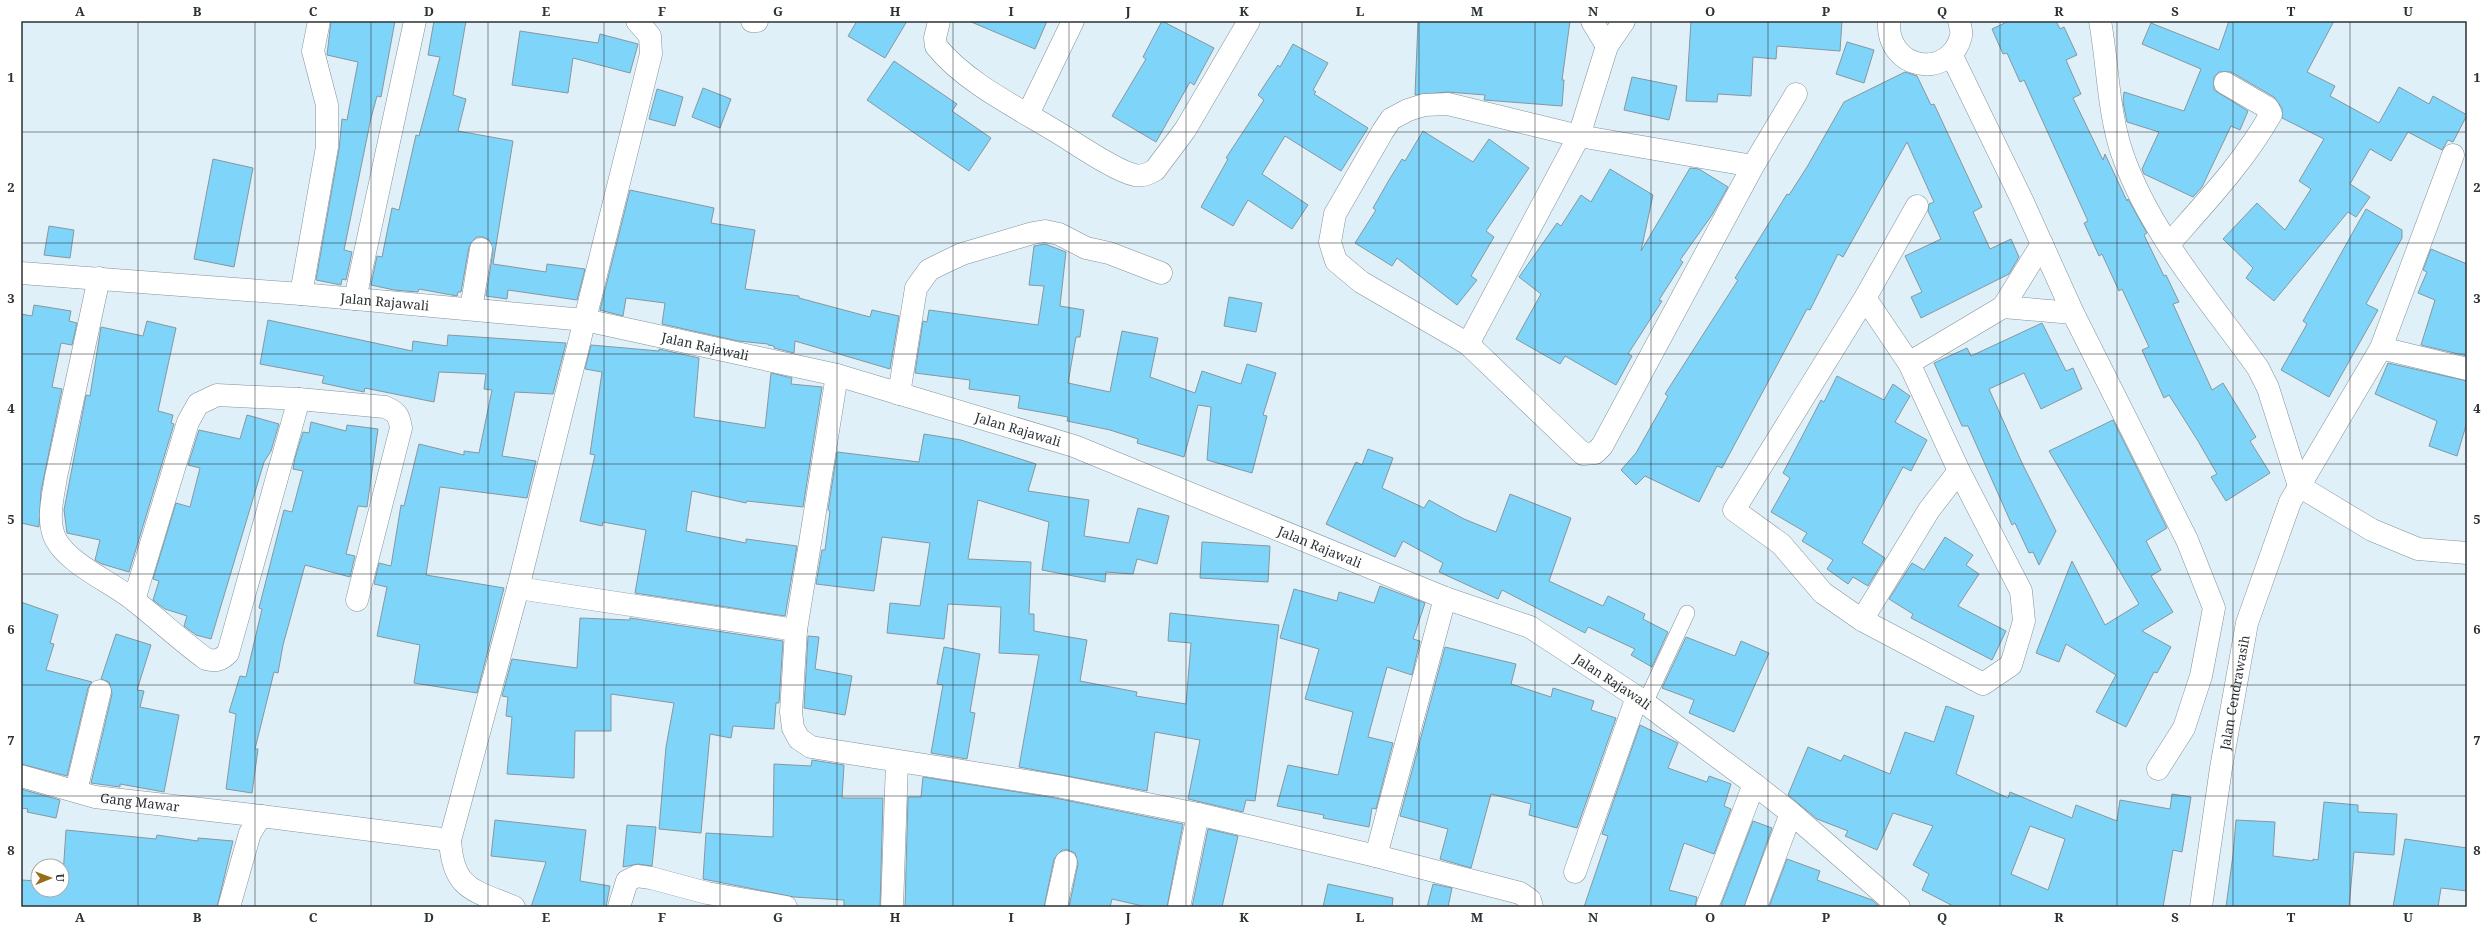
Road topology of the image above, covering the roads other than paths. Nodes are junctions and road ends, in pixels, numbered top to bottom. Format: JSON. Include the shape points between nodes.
{"nodes":[{"id":1,"x":319,"y":21,"type":"edge"},
{"id":2,"x":415,"y":21,"type":"edge"},
{"id":3,"x":637,"y":21,"type":"edge"},
{"id":4,"x":752,"y":21,"type":"edge"},
{"id":5,"x":757,"y":21,"type":"edge"},
{"id":6,"x":939,"y":21,"type":"edge"},
{"id":7,"x":1073,"y":21,"type":"edge"},
{"id":8,"x":1249,"y":21,"type":"edge"},
{"id":9,"x":1592,"y":21,"type":"edge"},
{"id":10,"x":1624,"y":21,"type":"edge"},
{"id":11,"x":1889,"y":21,"type":"edge"},
{"id":12,"x":1959,"y":21,"type":"edge"},
{"id":13,"x":2100,"y":21,"type":"edge"},
{"id":14,"x":1606,"y":46,"type":"junction"},
{"id":15,"x":1951,"y":54,"type":"junction"},
{"id":16,"x":2225,"y":83,"type":"dead end"},
{"id":17,"x":1796,"y":94,"type":"dead end"},
{"id":18,"x":1028,"y":114,"type":"junction"},
{"id":19,"x":1579,"y":136,"type":"junction"},
{"id":20,"x":2453,"y":155,"type":"dead end"},
{"id":21,"x":1753,"y":166,"type":"junction"},
{"id":22,"x":1917,"y":206,"type":"dead end"},
{"id":23,"x":2042,"y":244,"type":"junction"},
{"id":24,"x":2169,"y":244,"type":"junction"},
{"id":25,"x":481,"y":249,"type":"dead end"},
{"id":26,"x":21,"y":273,"type":"edge"},
{"id":27,"x":1160,"y":273,"type":"dead end"},
{"id":28,"x":99,"y":278,"type":"junction"},
{"id":29,"x":301,"y":294,"type":"junction"},
{"id":30,"x":1865,"y":298,"type":"junction"},
{"id":31,"x":355,"y":299,"type":"junction"},
{"id":32,"x":2003,"y":307,"type":"junction"},
{"id":33,"x":471,"y":309,"type":"junction"},
{"id":34,"x":2072,"y":313,"type":"junction"},
{"id":35,"x":585,"y":320,"type":"junction"},
{"id":36,"x":1468,"y":344,"type":"junction"},
{"id":37,"x":2381,"y":348,"type":"junction"},
{"id":38,"x":1910,"y":363,"type":"junction"},
{"id":39,"x":2467,"y":369,"type":"edge"},
{"id":40,"x":837,"y":375,"type":"junction"},
{"id":41,"x":899,"y":394,"type":"junction"},
{"id":42,"x":299,"y":399,"type":"junction"},
{"id":43,"x":1959,"y":471,"type":"junction"},
{"id":44,"x":2299,"y":486,"type":"junction"},
{"id":45,"x":2467,"y":553,"type":"edge"},
{"id":46,"x":518,"y":588,"type":"junction"},
{"id":47,"x":1445,"y":598,"type":"junction"},
{"id":48,"x":134,"y":600,"type":"junction"},
{"id":49,"x":357,"y":600,"type":"dead end"},
{"id":50,"x":1686,"y":613,"type":"dead end"},
{"id":51,"x":1862,"y":620,"type":"junction"},
{"id":52,"x":796,"y":630,"type":"junction"},
{"id":53,"x":100,"y":691,"type":"dead end"},
{"id":54,"x":1641,"y":700,"type":"junction"},
{"id":55,"x":896,"y":762,"type":"junction"},
{"id":56,"x":2158,"y":769,"type":"dead end"},
{"id":57,"x":21,"y":776,"type":"edge"},
{"id":58,"x":1754,"y":784,"type":"junction"},
{"id":59,"x":76,"y":792,"type":"junction"},
{"id":60,"x":1791,"y":813,"type":"junction"},
{"id":61,"x":1198,"y":814,"type":"junction"},
{"id":62,"x":261,"y":816,"type":"junction"},
{"id":63,"x":450,"y":840,"type":"junction"},
{"id":64,"x":1376,"y":856,"type":"junction"},
{"id":65,"x":1066,"y":862,"type":"dead end"},
{"id":66,"x":1575,"y":872,"type":"dead end"},
{"id":67,"x":230,"y":907,"type":"edge"},
{"id":68,"x":514,"y":907,"type":"edge"},
{"id":69,"x":619,"y":907,"type":"edge"},
{"id":70,"x":786,"y":907,"type":"edge"},
{"id":71,"x":892,"y":907,"type":"edge"},
{"id":72,"x":1056,"y":907,"type":"edge"},
{"id":73,"x":1179,"y":907,"type":"edge"},
{"id":74,"x":1532,"y":907,"type":"edge"},
{"id":75,"x":1707,"y":907,"type":"edge"},
{"id":76,"x":1756,"y":907,"type":"edge"},
{"id":77,"x":1899,"y":907,"type":"edge"},
{"id":78,"x":2201,"y":907,"type":"edge"}],
"edges":[{"from":1,"to":29,"type":"street","via":[[313,51],[326,105],[327,147]]},
{"from":2,"to":31,"type":"street"},
{"from":3,"to":35,"type":"street","via":[[650,36],[651,54]]},
{"from":4,"to":5,"type":"street"},
{"from":6,"to":18,"type":"street","via":[[935,38],[940,51],[978,82]]},
{"from":7,"to":18,"type":"street"},
{"from":8,"to":18,"type":"street","via":[[1185,130],[1155,170],[1149,174],[1135,175],[1096,156]]},
{"from":9,"to":14,"type":"street"},
{"from":10,"to":14,"type":"street"},
{"from":11,"to":15,"type":"street","via":[[1888,32],[1896,51],[1913,63],[1933,65]]},
{"from":12,"to":15,"type":"street","via":[[1961,36]]},
{"from":13,"to":24,"type":"street","via":[[2114,122],[2122,152],[2146,209]]},
{"from":14,"to":19,"type":"street"},
{"from":15,"to":23,"type":"street"},
{"from":16,"to":24,"type":"street","via":[[2268,108],[2271,114],[2215,192]]},
{"from":17,"to":21,"type":"street"},
{"from":19,"to":21,"type":"street"},
{"from":19,"to":36,"type":"street"},
{"from":19,"to":36,"type":"street","via":[[1448,104],[1424,105],[1408,110],[1392,119],[1335,214],[1330,242],[1336,261],[1361,282]]},
{"from":20,"to":37,"type":"street","name":"Jalan Cendrawasih"},
{"from":21,"to":36,"type":"street","via":[[1602,446],[1595,453],[1583,454]]},
{"from":22,"to":30,"type":"street"},
{"from":23,"to":32,"type":"street"},
{"from":23,"to":34,"type":"street"},
{"from":24,"to":44,"type":"street","via":[[2258,368],[2268,388]]},
{"from":25,"to":33,"type":"street"},
{"from":26,"to":28,"type":"street","name":"Jalan Rajawali"},
{"from":27,"to":41,"type":"street","via":[[1045,231],[962,254],[928,270],[916,288]]},
{"from":28,"to":29,"type":"street","name":"Jalan Rajawali"},
{"from":28,"to":48,"type":"street","via":[[56,478],[51,529],[66,554]]},
{"from":29,"to":31,"type":"street","name":"Jalan Rajawali"},
{"from":30,"to":38,"type":"street"},
{"from":30,"to":51,"type":"street","via":[[1734,510],[1781,544],[1823,593]]},
{"from":31,"to":33,"type":"street","name":"Jalan Rajawali"},
{"from":32,"to":34,"type":"street"},
{"from":32,"to":38,"type":"street"},
{"from":33,"to":35,"type":"street","name":"Jalan Rajawali"},
{"from":34,"to":56,"type":"street","via":[[2187,540],[2214,608],[2200,676],[2184,728]]},
{"from":35,"to":40,"type":"street","name":"Jalan Rajawali"},
{"from":35,"to":46,"type":"street"},
{"from":37,"to":39,"type":"street"},
{"from":37,"to":44,"type":"street","name":"Jalan Cendrawasih"},
{"from":38,"to":43,"type":"street"},
{"from":40,"to":41,"type":"street","name":"Jalan Rajawali"},
{"from":40,"to":52,"type":"street"},
{"from":41,"to":47,"type":"street","name":"Jalan Rajawali","via":[[1074,446]]},
{"from":42,"to":48,"type":"street","via":[[217,395],[198,404],[188,422]]},
{"from":42,"to":48,"type":"street","via":[[228,653],[222,659],[206,659]]},
{"from":42,"to":49,"type":"street","via":[[385,407],[395,411],[399,416],[401,428]]},
{"from":43,"to":51,"type":"street","via":[[1929,510]]},
{"from":43,"to":51,"type":"street","via":[[2021,591],[2024,620],[2011,665],[1983,684]]},
{"from":44,"to":45,"type":"street","via":[[2372,530],[2418,549]]},
{"from":44,"to":78,"type":"street","name":"Jalan Cendrawasih","via":[[2290,502],[2247,622]]},
{"from":46,"to":52,"type":"street"},
{"from":46,"to":63,"type":"street"},
{"from":47,"to":54,"type":"street","name":"Jalan Rajawali","via":[[1530,628]]},
{"from":47,"to":64,"type":"street"},
{"from":50,"to":54,"type":"lane"},
{"from":52,"to":55,"type":"street","via":[[791,712],[793,728],[799,739],[811,747]]},
{"from":53,"to":59,"type":"street"},
{"from":54,"to":58,"type":"street","name":"Jalan Rajawali"},
{"from":54,"to":66,"type":"street"},
{"from":55,"to":61,"type":"street","via":[[1057,786]]},
{"from":55,"to":71,"type":"street"},
{"from":57,"to":59,"type":"street","name":"Gang Mawar"},
{"from":58,"to":60,"type":"street","name":"Jalan Rajawali"},
{"from":58,"to":75,"type":"street"},
{"from":59,"to":62,"type":"street","name":"Gang Mawar","via":[[95,797]]},
{"from":60,"to":76,"type":"street"},
{"from":60,"to":77,"type":"street","name":"Jalan Rajawali"},
{"from":61,"to":64,"type":"street"},
{"from":61,"to":73,"type":"street"},
{"from":62,"to":63,"type":"street","name":"Gang Mawar"},
{"from":62,"to":67,"type":"street","via":[[250,833]]},
{"from":63,"to":68,"type":"street","via":[[456,873],[463,882],[472,890]]},
{"from":64,"to":74,"type":"street","via":[[1520,893],[1530,900]]},
{"from":65,"to":72,"type":"street"},
{"from":69,"to":70,"type":"street","via":[[626,880],[637,876],[707,893]]}]}
